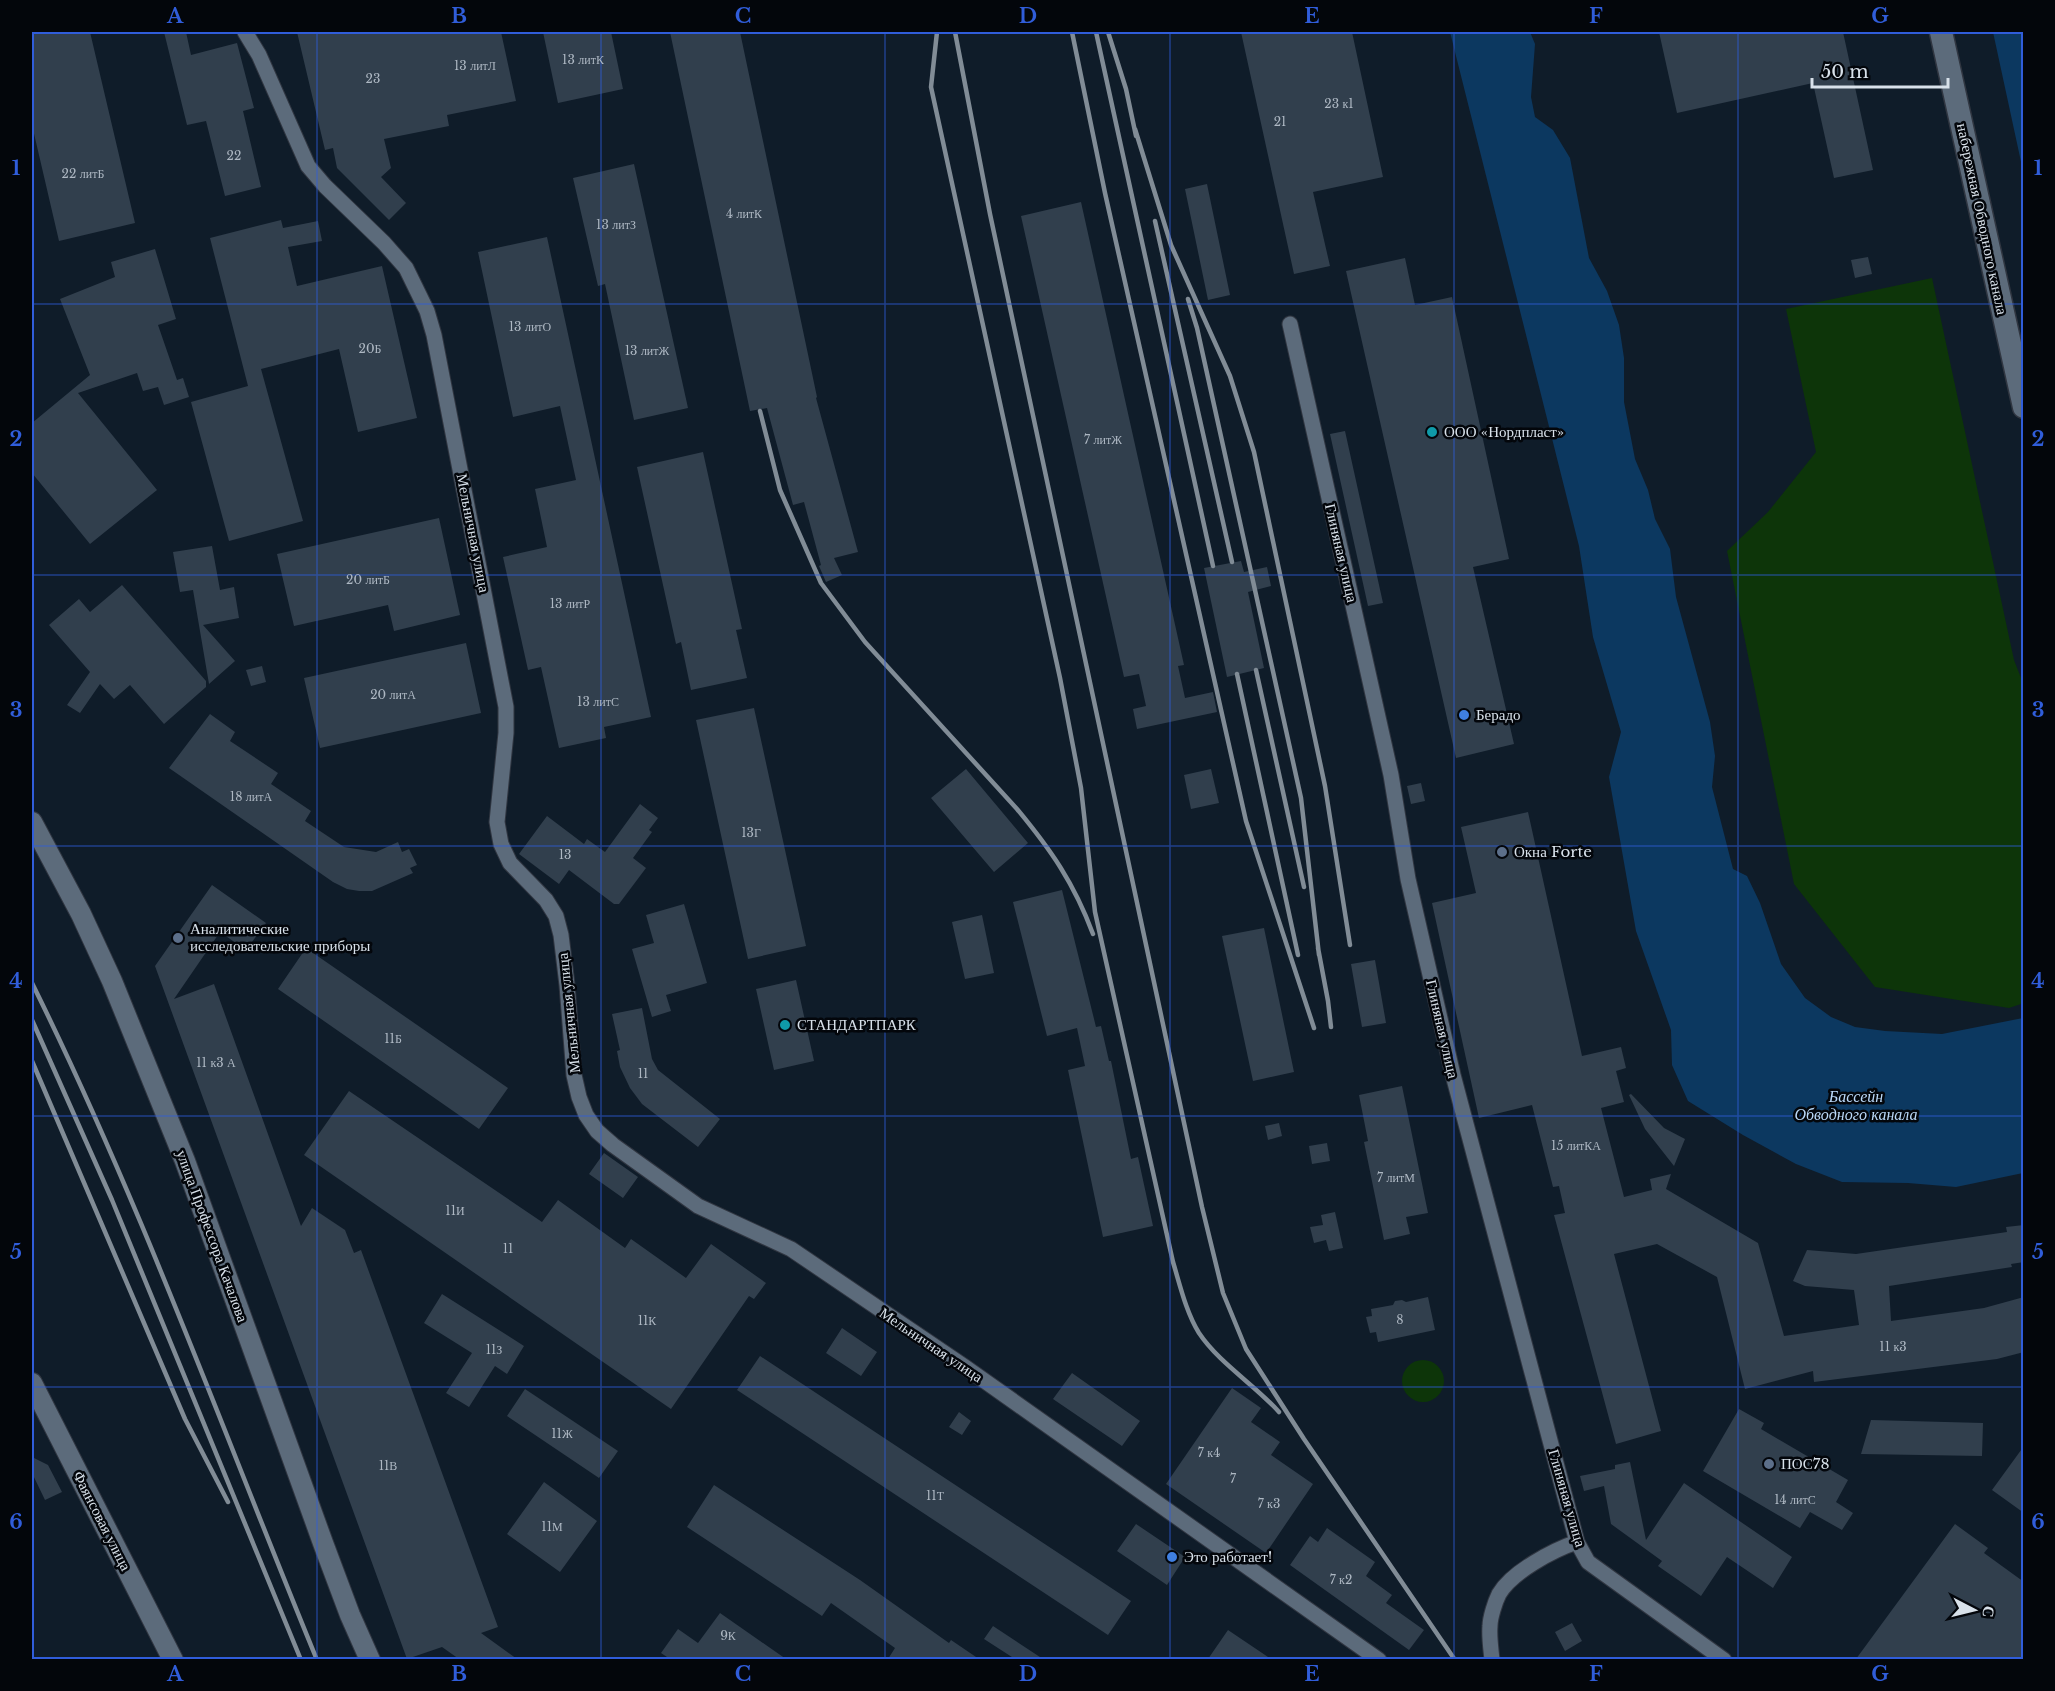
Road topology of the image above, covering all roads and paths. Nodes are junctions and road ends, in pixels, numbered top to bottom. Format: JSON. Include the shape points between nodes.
{"nodes":[{"id":1,"x":245,"y":32,"type":"edge"},
{"id":2,"x":1941,"y":32,"type":"edge"},
{"id":3,"x":1290,"y":324,"type":"dead end"},
{"id":4,"x":2024,"y":407,"type":"edge"},
{"id":5,"x":32,"y":822,"type":"edge"},
{"id":6,"x":32,"y":1383,"type":"edge"},
{"id":7,"x":1577,"y":1542,"type":"junction"},
{"id":8,"x":173,"y":1659,"type":"edge"},
{"id":9,"x":369,"y":1659,"type":"edge"},
{"id":10,"x":1379,"y":1659,"type":"edge"},
{"id":11,"x":1492,"y":1659,"type":"edge"},
{"id":12,"x":1724,"y":1659,"type":"edge"}],
"edges":[{"from":1,"to":10,"type":"street","name":"Мельничная улица","via":[[308,166],[406,268],[434,335],[506,707],[497,822],[501,844],[510,863],[556,916],[567,985],[574,1075],[586,1115],[597,1131],[698,1206],[801,1256]]},
{"from":2,"to":4,"type":"main road","name":"набережная Обводного канала"},
{"from":3,"to":7,"type":"street","name":"Глиняная улица","via":[[1391,775],[1408,879],[1453,1075]]},
{"from":5,"to":9,"type":"street","name":"улица Профессора Качалова","via":[[112,981],[181,1150]]},
{"from":6,"to":8,"type":"street","name":"Фаянсовая улица"},
{"from":7,"to":11,"type":"street","via":[[1549,1554],[1514,1578],[1499,1595],[1490,1626]]},
{"from":7,"to":12,"type":"street","name":"Глиняная улица","via":[[1588,1562]]}]}
